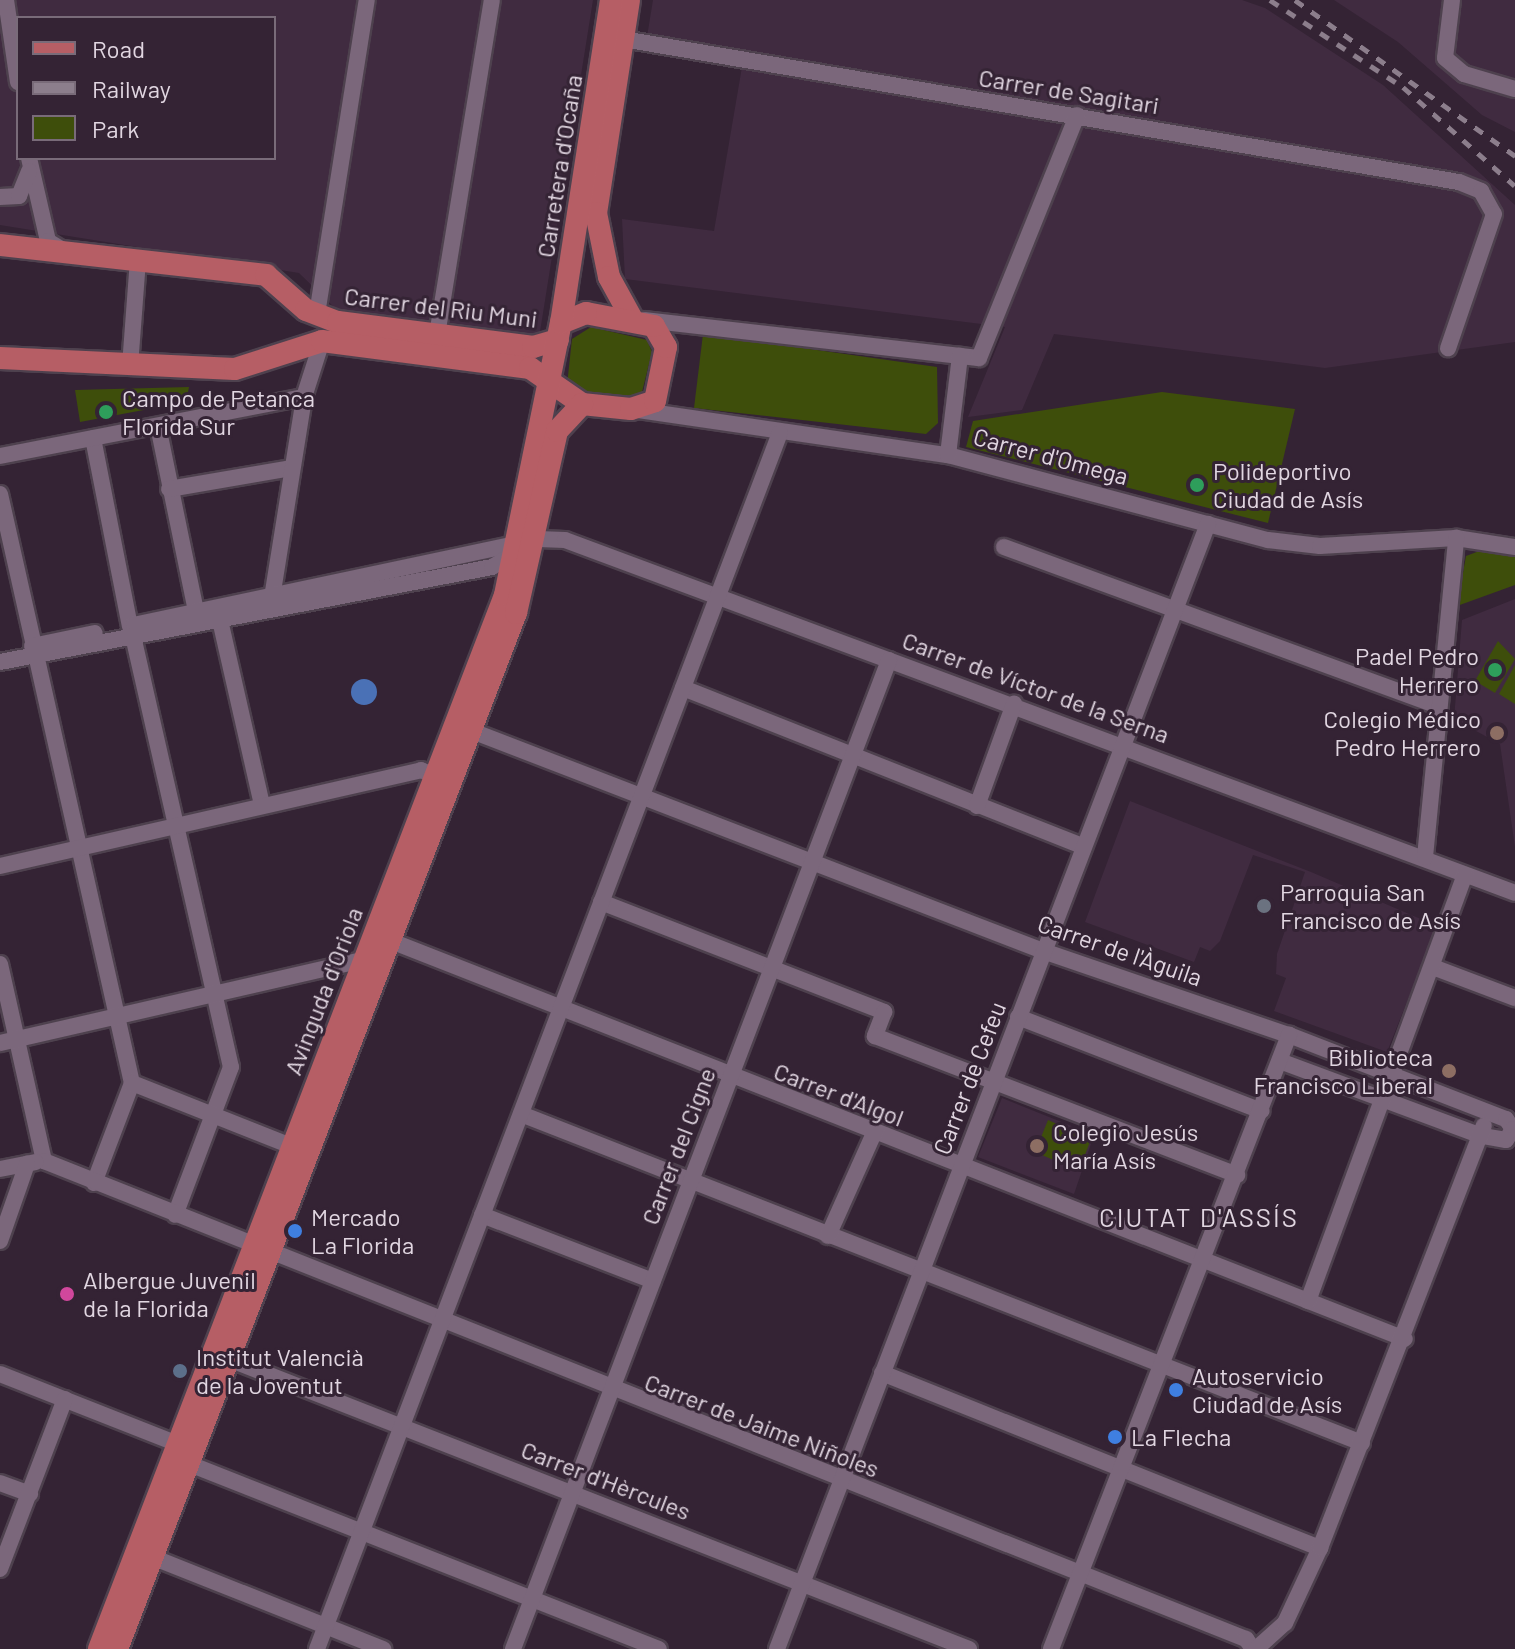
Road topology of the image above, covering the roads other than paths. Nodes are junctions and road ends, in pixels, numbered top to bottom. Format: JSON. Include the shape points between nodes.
{"nodes":[{"id":1,"x":6,"y":0,"type":"edge"},
{"id":2,"x":367,"y":0,"type":"edge"},
{"id":3,"x":492,"y":0,"type":"edge"},
{"id":4,"x":611,"y":0,"type":"edge"},
{"id":5,"x":629,"y":0,"type":"edge"},
{"id":6,"x":1452,"y":0,"type":"edge"},
{"id":7,"x":623,"y":39,"type":"junction"},
{"id":8,"x":16,"y":68,"type":"edge"},
{"id":9,"x":1515,"y":89,"type":"edge"},
{"id":10,"x":1077,"y":115,"type":"junction"},
{"id":11,"x":30,"y":163,"type":"edge"},
{"id":12,"x":0,"y":197,"type":"edge"},
{"id":13,"x":0,"y":245,"type":"edge"},
{"id":14,"x":63,"y":250,"type":"junction"},
{"id":15,"x":138,"y":259,"type":"junction"},
{"id":16,"x":322,"y":266,"type":"junction"},
{"id":17,"x":280,"y":281,"type":"junction"},
{"id":18,"x":317,"y":314,"type":"junction"},
{"id":19,"x":637,"y":319,"type":"junction"},
{"id":20,"x":560,"y":332,"type":"junction"},
{"id":21,"x":437,"y":335,"type":"junction"},
{"id":22,"x":314,"y":343,"type":"junction"},
{"id":23,"x":1448,"y":348,"type":"dead end"},
{"id":24,"x":960,"y":356,"type":"junction"},
{"id":25,"x":0,"y":358,"type":"edge"},
{"id":26,"x":130,"y":366,"type":"junction"},
{"id":27,"x":551,"y":380,"type":"junction"},
{"id":28,"x":304,"y":397,"type":"junction"},
{"id":29,"x":582,"y":404,"type":"junction"},
{"id":30,"x":631,"y":409,"type":"junction"},
{"id":31,"x":158,"y":426,"type":"junction"},
{"id":32,"x":780,"y":433,"type":"junction"},
{"id":33,"x":93,"y":438,"type":"junction"},
{"id":34,"x":948,"y":455,"type":"junction"},
{"id":35,"x":0,"y":456,"type":"edge"},
{"id":36,"x":292,"y":468,"type":"junction"},
{"id":37,"x":169,"y":489,"type":"junction"},
{"id":38,"x":0,"y":494,"type":"edge"},
{"id":39,"x":1208,"y":524,"type":"junction"},
{"id":40,"x":1456,"y":538,"type":"junction"},
{"id":41,"x":525,"y":544,"type":"junction"},
{"id":42,"x":1004,"y":547,"type":"dead end"},
{"id":43,"x":1515,"y":547,"type":"edge"},
{"id":44,"x":501,"y":572,"type":"junction"},
{"id":45,"x":717,"y":599,"type":"junction"},
{"id":46,"x":271,"y":603,"type":"junction"},
{"id":47,"x":1173,"y":609,"type":"junction"},
{"id":48,"x":196,"y":611,"type":"junction"},
{"id":49,"x":220,"y":620,"type":"junction"},
{"id":50,"x":132,"y":631,"type":"junction"},
{"id":51,"x":31,"y":651,"type":"junction"},
{"id":52,"x":0,"y":652,"type":"edge"},
{"id":53,"x":889,"y":660,"type":"junction"},
{"id":54,"x":0,"y":662,"type":"edge"},
{"id":55,"x":683,"y":688,"type":"junction"},
{"id":56,"x":1014,"y":704,"type":"junction"},
{"id":57,"x":1439,"y":706,"type":"junction"},
{"id":58,"x":472,"y":731,"type":"junction"},
{"id":59,"x":1121,"y":743,"type":"junction"},
{"id":60,"x":853,"y":757,"type":"junction"},
{"id":61,"x":435,"y":776,"type":"junction"},
{"id":62,"x":641,"y":796,"type":"junction"},
{"id":63,"x":262,"y":805,"type":"junction"},
{"id":64,"x":977,"y":806,"type":"junction"},
{"id":65,"x":175,"y":825,"type":"junction"},
{"id":66,"x":1083,"y":846,"type":"junction"},
{"id":67,"x":79,"y":847,"type":"junction"},
{"id":68,"x":1425,"y":857,"type":"junction"},
{"id":69,"x":812,"y":863,"type":"junction"},
{"id":70,"x":0,"y":866,"type":"edge"},
{"id":71,"x":1465,"y":875,"type":"junction"},
{"id":72,"x":1515,"y":893,"type":"edge"},
{"id":73,"x":601,"y":902,"type":"junction"},
{"id":74,"x":391,"y":941,"type":"junction"},
{"id":75,"x":1043,"y":951,"type":"junction"},
{"id":76,"x":363,"y":960,"type":"junction"},
{"id":77,"x":0,"y":964,"type":"edge"},
{"id":78,"x":1433,"y":967,"type":"junction"},
{"id":79,"x":773,"y":968,"type":"junction"},
{"id":80,"x":215,"y":993,"type":"junction"},
{"id":81,"x":1515,"y":998,"type":"edge"},
{"id":82,"x":561,"y":1006,"type":"junction"},
{"id":83,"x":117,"y":1013,"type":"junction"},
{"id":84,"x":1018,"y":1017,"type":"junction"},
{"id":85,"x":1289,"y":1035,"type":"junction"},
{"id":86,"x":19,"y":1039,"type":"junction"},
{"id":87,"x":0,"y":1043,"type":"edge"},
{"id":88,"x":1283,"y":1062,"type":"junction"},
{"id":89,"x":731,"y":1076,"type":"junction"},
{"id":90,"x":1392,"y":1076,"type":"junction"},
{"id":91,"x":994,"y":1078,"type":"junction"},
{"id":92,"x":132,"y":1083,"type":"junction"},
{"id":93,"x":1382,"y":1101,"type":"junction"},
{"id":94,"x":1477,"y":1108,"type":"junction"},
{"id":95,"x":1262,"y":1111,"type":"junction"},
{"id":96,"x":521,"y":1114,"type":"junction"},
{"id":97,"x":215,"y":1115,"type":"junction"},
{"id":98,"x":875,"y":1131,"type":"junction"},
{"id":99,"x":1479,"y":1135,"type":"junction"},
{"id":100,"x":291,"y":1146,"type":"junction"},
{"id":101,"x":44,"y":1161,"type":"junction"},
{"id":102,"x":27,"y":1164,"type":"junction"},
{"id":103,"x":0,"y":1169,"type":"edge"},
{"id":104,"x":960,"y":1170,"type":"junction"},
{"id":105,"x":1237,"y":1175,"type":"junction"},
{"id":106,"x":690,"y":1181,"type":"junction"},
{"id":107,"x":94,"y":1183,"type":"junction"},
{"id":108,"x":175,"y":1215,"type":"junction"},
{"id":109,"x":482,"y":1215,"type":"junction"},
{"id":110,"x":828,"y":1236,"type":"junction"},
{"id":111,"x":0,"y":1241,"type":"edge"},
{"id":112,"x":259,"y":1249,"type":"junction"},
{"id":113,"x":1204,"y":1260,"type":"junction"},
{"id":114,"x":921,"y":1271,"type":"junction"},
{"id":115,"x":653,"y":1281,"type":"junction"},
{"id":116,"x":1308,"y":1301,"type":"junction"},
{"id":117,"x":437,"y":1320,"type":"junction"},
{"id":118,"x":1405,"y":1339,"type":"junction"},
{"id":119,"x":226,"y":1358,"type":"junction"},
{"id":120,"x":1165,"y":1368,"type":"junction"},
{"id":121,"x":882,"y":1373,"type":"junction"},
{"id":122,"x":0,"y":1374,"type":"edge"},
{"id":123,"x":611,"y":1390,"type":"junction"},
{"id":124,"x":65,"y":1399,"type":"junction"},
{"id":125,"x":401,"y":1424,"type":"junction"},
{"id":126,"x":175,"y":1443,"type":"junction"},
{"id":127,"x":1362,"y":1443,"type":"junction"},
{"id":128,"x":187,"y":1463,"type":"junction"},
{"id":129,"x":1126,"y":1468,"type":"junction"},
{"id":130,"x":840,"y":1481,"type":"junction"},
{"id":131,"x":0,"y":1483,"type":"edge"},
{"id":132,"x":573,"y":1493,"type":"junction"},
{"id":133,"x":30,"y":1494,"type":"junction"},
{"id":134,"x":360,"y":1531,"type":"junction"},
{"id":135,"x":1320,"y":1548,"type":"junction"},
{"id":136,"x":152,"y":1557,"type":"junction"},
{"id":137,"x":0,"y":1569,"type":"edge"},
{"id":138,"x":1081,"y":1576,"type":"junction"},
{"id":139,"x":802,"y":1581,"type":"junction"},
{"id":140,"x":532,"y":1599,"type":"junction"},
{"id":141,"x":326,"y":1627,"type":"junction"},
{"id":142,"x":99,"y":1649,"type":"edge"},
{"id":143,"x":117,"y":1649,"type":"edge"},
{"id":144,"x":317,"y":1649,"type":"edge"},
{"id":145,"x":383,"y":1649,"type":"edge"},
{"id":146,"x":513,"y":1649,"type":"edge"},
{"id":147,"x":659,"y":1649,"type":"edge"},
{"id":148,"x":777,"y":1649,"type":"edge"},
{"id":149,"x":969,"y":1649,"type":"edge"},
{"id":150,"x":1051,"y":1649,"type":"edge"},
{"id":151,"x":1255,"y":1649,"type":"edge"}],
"edges":[{"from":1,"to":8,"type":"street"},
{"from":2,"to":16,"type":"street"},
{"from":3,"to":21,"type":"street"},
{"from":4,"to":20,"type":"main road","name":"Carretera d'Ocaña"},
{"from":5,"to":7,"type":"main road","name":"Carretera d'Ocaña"},
{"from":6,"to":9,"type":"street","via":[[1445,58],[1464,74]]},
{"from":7,"to":10,"type":"street","name":"Carrer de Sagitari"},
{"from":7,"to":19,"type":"main road","name":"Carretera d'Ocaña","via":[[596,213],[609,277]]},
{"from":10,"to":23,"type":"street","name":"Carrer de Sagitari","via":[[1459,182],[1481,191],[1494,214]]},
{"from":10,"to":24,"type":"street","via":[[979,358]]},
{"from":11,"to":12,"type":"street","via":[[19,196]]},
{"from":11,"to":14,"type":"street","via":[[48,241]]},
{"from":13,"to":14,"type":"main road"},
{"from":14,"to":15,"type":"main road"},
{"from":15,"to":17,"type":"main road"},
{"from":15,"to":26,"type":"street"},
{"from":16,"to":17,"type":"street","via":[[308,291]]},
{"from":16,"to":18,"type":"street"},
{"from":17,"to":18,"type":"main road"},
{"from":18,"to":21,"type":"main road","name":"Carrer del Riu Muni"},
{"from":18,"to":22,"type":"main road"},
{"from":19,"to":20,"type":"main road","via":[[586,313]]},
{"from":19,"to":24,"type":"street"},
{"from":19,"to":30,"type":"main road","via":[[661,334],[665,370],[655,401]]},
{"from":20,"to":21,"type":"main road","name":"Carrer del Riu Muni","via":[[533,347]]},
{"from":20,"to":27,"type":"main road","name":"Avinguda d'Oriola"},
{"from":22,"to":26,"type":"main road","via":[[235,369]]},
{"from":22,"to":27,"type":"main road","name":"Carrer del Riu Muni","via":[[530,368]]},
{"from":22,"to":28,"type":"street"},
{"from":24,"to":34,"type":"street"},
{"from":25,"to":26,"type":"main road"},
{"from":27,"to":29,"type":"main road","via":[[560,395]]},
{"from":27,"to":41,"type":"main road","name":"Avinguda d'Oriola"},
{"from":28,"to":31,"type":"street"},
{"from":28,"to":36,"type":"street"},
{"from":29,"to":30,"type":"main road","name":"Carrer d'Omega"},
{"from":29,"to":41,"type":"main road","name":"Avinguda d'Oriola","via":[[557,431]]},
{"from":30,"to":32,"type":"street","name":"Carrer d'Omega"},
{"from":31,"to":33,"type":"street"},
{"from":31,"to":37,"type":"street"},
{"from":32,"to":34,"type":"street","name":"Carrer d'Omega"},
{"from":32,"to":45,"type":"street"},
{"from":33,"to":35,"type":"street"},
{"from":33,"to":50,"type":"street"},
{"from":34,"to":39,"type":"street","name":"Carrer d'Omega"},
{"from":36,"to":37,"type":"street"},
{"from":36,"to":46,"type":"street"},
{"from":37,"to":48,"type":"street"},
{"from":38,"to":51,"type":"street"},
{"from":39,"to":40,"type":"street","name":"Carrer d'Omega","via":[[1320,546]]},
{"from":39,"to":47,"type":"street","name":"Carrer de Cefeu"},
{"from":40,"to":43,"type":"street","name":"Carrer d'Omega"},
{"from":40,"to":57,"type":"street"},
{"from":41,"to":44,"type":"main road","name":"Avinguda d'Oriola"},
{"from":41,"to":45,"type":"street","name":"Carrer de Víctor de la Serna","via":[[565,540]]},
{"from":41,"to":46,"type":"street"},
{"from":41,"to":58,"type":"main road","name":"Avinguda d'Oriola"},
{"from":42,"to":47,"type":"street"},
{"from":44,"to":46,"type":"street"},
{"from":44,"to":61,"type":"main road","name":"Avinguda d'Oriola"},
{"from":45,"to":53,"type":"street","name":"Carrer de Víctor de la Serna"},
{"from":45,"to":55,"type":"street"},
{"from":46,"to":48,"type":"street"},
{"from":46,"to":49,"type":"street"},
{"from":47,"to":57,"type":"street"},
{"from":47,"to":59,"type":"street","name":"Carrer de Cefeu"},
{"from":48,"to":50,"type":"street"},
{"from":49,"to":50,"type":"street"},
{"from":49,"to":63,"type":"street"},
{"from":50,"to":51,"type":"street"},
{"from":50,"to":65,"type":"street"},
{"from":51,"to":52,"type":"street"},
{"from":51,"to":54,"type":"street"},
{"from":51,"to":67,"type":"street"},
{"from":53,"to":56,"type":"street","name":"Carrer de Víctor de la Serna"},
{"from":53,"to":60,"type":"street","name":"Carrer del Cigne"},
{"from":55,"to":60,"type":"street"},
{"from":55,"to":62,"type":"street"},
{"from":56,"to":59,"type":"street","name":"Carrer de Víctor de la Serna"},
{"from":56,"to":64,"type":"street"},
{"from":57,"to":68,"type":"street"},
{"from":58,"to":62,"type":"street","name":"Carrer de l'Àguila"},
{"from":58,"to":74,"type":"main road","name":"Avinguda d'Oriola"},
{"from":59,"to":66,"type":"street","name":"Carrer de Cefeu"},
{"from":59,"to":68,"type":"street","name":"Carrer de Víctor de la Serna"},
{"from":60,"to":64,"type":"street"},
{"from":60,"to":69,"type":"street","name":"Carrer del Cigne"},
{"from":61,"to":63,"type":"street","via":[[421,770]]},
{"from":61,"to":76,"type":"main road","name":"Avinguda d'Oriola"},
{"from":62,"to":69,"type":"street","name":"Carrer de l'Àguila"},
{"from":62,"to":73,"type":"street"},
{"from":63,"to":65,"type":"street"},
{"from":64,"to":66,"type":"street"},
{"from":65,"to":67,"type":"street"},
{"from":65,"to":80,"type":"street"},
{"from":66,"to":75,"type":"street","name":"Carrer de Cefeu"},
{"from":67,"to":70,"type":"street"},
{"from":67,"to":83,"type":"street"},
{"from":68,"to":71,"type":"street","name":"Carrer de Víctor de la Serna"},
{"from":69,"to":75,"type":"street","name":"Carrer de l'Àguila"},
{"from":69,"to":79,"type":"street","name":"Carrer del Cigne"},
{"from":71,"to":72,"type":"street","name":"Carrer de Víctor de la Serna"},
{"from":71,"to":78,"type":"street"},
{"from":73,"to":79,"type":"street"},
{"from":73,"to":82,"type":"street"},
{"from":74,"to":82,"type":"street","name":"Carrer d'Algol"},
{"from":74,"to":112,"type":"main road","name":"Avinguda d'Oriola"},
{"from":75,"to":84,"type":"street","name":"Carrer de Cefeu"},
{"from":75,"to":85,"type":"street","name":"Carrer de l'Àguila"},
{"from":76,"to":80,"type":"street"},
{"from":76,"to":100,"type":"main road","name":"Avinguda d'Oriola"},
{"from":77,"to":86,"type":"street"},
{"from":78,"to":81,"type":"street"},
{"from":78,"to":90,"type":"street"},
{"from":79,"to":89,"type":"street","name":"Carrer del Cigne"},
{"from":79,"to":91,"type":"street","via":[[884,1012],[875,1036]]},
{"from":80,"to":83,"type":"street"},
{"from":80,"to":97,"type":"street","via":[[231,1067]]},
{"from":82,"to":89,"type":"street","name":"Carrer d'Algol"},
{"from":82,"to":96,"type":"street"},
{"from":83,"to":86,"type":"street"},
{"from":83,"to":92,"type":"street"},
{"from":84,"to":91,"type":"street","name":"Carrer de Cefeu"},
{"from":84,"to":95,"type":"street"},
{"from":85,"to":88,"type":"street"},
{"from":85,"to":90,"type":"street","name":"Carrer de l'Àguila"},
{"from":86,"to":87,"type":"street"},
{"from":86,"to":101,"type":"street"},
{"from":88,"to":93,"type":"street"},
{"from":88,"to":95,"type":"street"},
{"from":89,"to":98,"type":"street","name":"Carrer d'Algol"},
{"from":89,"to":106,"type":"street","name":"Carrer del Cigne"},
{"from":90,"to":93,"type":"street"},
{"from":90,"to":94,"type":"street","name":"Carrer de l'Àguila"},
{"from":91,"to":104,"type":"street","name":"Carrer de Cefeu"},
{"from":91,"to":105,"type":"street"},
{"from":92,"to":97,"type":"street"},
{"from":92,"to":107,"type":"street"},
{"from":93,"to":99,"type":"street"},
{"from":93,"to":116,"type":"street"},
{"from":94,"to":99,"type":"street","via":[[1484,1119]]},
{"from":94,"to":99,"type":"street","name":"Carrer de l'Àguila","via":[[1512,1123],[1506,1140]]},
{"from":95,"to":105,"type":"street"},
{"from":96,"to":106,"type":"street"},
{"from":96,"to":109,"type":"street"},
{"from":97,"to":100,"type":"street"},
{"from":97,"to":108,"type":"street"},
{"from":98,"to":104,"type":"street","name":"Carrer d'Algol"},
{"from":98,"to":110,"type":"street"},
{"from":99,"to":118,"type":"street"},
{"from":100,"to":112,"type":"main road","name":"Avinguda d'Oriola"},
{"from":101,"to":102,"type":"street"},
{"from":101,"to":107,"type":"street","name":"Carrer de Jaime Niñoles"},
{"from":102,"to":103,"type":"street"},
{"from":102,"to":111,"type":"street"},
{"from":104,"to":113,"type":"street","name":"Carrer d'Algol"},
{"from":104,"to":114,"type":"street","name":"Carrer de Cefeu"},
{"from":105,"to":113,"type":"street"},
{"from":106,"to":110,"type":"street"},
{"from":106,"to":115,"type":"street","name":"Carrer del Cigne"},
{"from":107,"to":108,"type":"street","name":"Carrer de Jaime Niñoles"},
{"from":108,"to":112,"type":"street","name":"Carrer de Jaime Niñoles"},
{"from":109,"to":115,"type":"street"},
{"from":109,"to":117,"type":"street"},
{"from":110,"to":114,"type":"street"},
{"from":112,"to":117,"type":"street","name":"Carrer de Jaime Niñoles"},
{"from":112,"to":119,"type":"main road","name":"Avinguda d'Oriola"},
{"from":112,"to":126,"type":"main road","name":"Avinguda d'Oriola"},
{"from":113,"to":116,"type":"street","name":"Carrer d'Algol"},
{"from":113,"to":120,"type":"street"},
{"from":114,"to":120,"type":"street"},
{"from":114,"to":121,"type":"street","name":"Carrer de Cefeu"},
{"from":115,"to":123,"type":"street","name":"Carrer del Cigne"},
{"from":116,"to":118,"type":"street","name":"Carrer d'Algol"},
{"from":117,"to":123,"type":"street","name":"Carrer de Jaime Niñoles"},
{"from":117,"to":125,"type":"street"},
{"from":118,"to":127,"type":"street"},
{"from":119,"to":125,"type":"street","name":"Carrer d'Hèrcules"},
{"from":119,"to":128,"type":"main road","name":"Avinguda d'Oriola"},
{"from":120,"to":127,"type":"street"},
{"from":120,"to":129,"type":"street"},
{"from":121,"to":129,"type":"street"},
{"from":121,"to":130,"type":"street","name":"Carrer de Cefeu"},
{"from":122,"to":124,"type":"street"},
{"from":123,"to":130,"type":"street","name":"Carrer de Jaime Niñoles"},
{"from":123,"to":132,"type":"street","name":"Carrer del Cigne"},
{"from":124,"to":126,"type":"street"},
{"from":124,"to":133,"type":"street"},
{"from":125,"to":132,"type":"street","name":"Carrer d'Hèrcules"},
{"from":125,"to":134,"type":"street"},
{"from":126,"to":142,"type":"main road","name":"Avinguda d'Oriola"},
{"from":127,"to":135,"type":"street"},
{"from":128,"to":134,"type":"street"},
{"from":128,"to":136,"type":"main road","name":"Avinguda d'Oriola"},
{"from":129,"to":135,"type":"street"},
{"from":129,"to":138,"type":"street"},
{"from":130,"to":138,"type":"street","name":"Carrer de Jaime Niñoles"},
{"from":130,"to":139,"type":"street","name":"Carrer de Cefeu"},
{"from":131,"to":133,"type":"street"},
{"from":132,"to":139,"type":"street","name":"Carrer d'Hèrcules"},
{"from":132,"to":140,"type":"street","name":"Carrer del Cigne"},
{"from":133,"to":137,"type":"street"},
{"from":134,"to":140,"type":"street"},
{"from":134,"to":141,"type":"street"},
{"from":135,"to":151,"type":"street","via":[[1285,1623]]},
{"from":136,"to":141,"type":"street"},
{"from":136,"to":143,"type":"main road","name":"Avinguda d'Oriola"},
{"from":138,"to":150,"type":"street"},
{"from":138,"to":151,"type":"street","name":"Carrer de Jaime Niñoles","via":[[1246,1639]]},
{"from":139,"to":148,"type":"street","name":"Carrer de Cefeu"},
{"from":139,"to":149,"type":"street","name":"Carrer d'Hèrcules"},
{"from":140,"to":146,"type":"street","name":"Carrer del Cigne"},
{"from":140,"to":147,"type":"street"},
{"from":141,"to":144,"type":"street"},
{"from":141,"to":145,"type":"street"}]}
